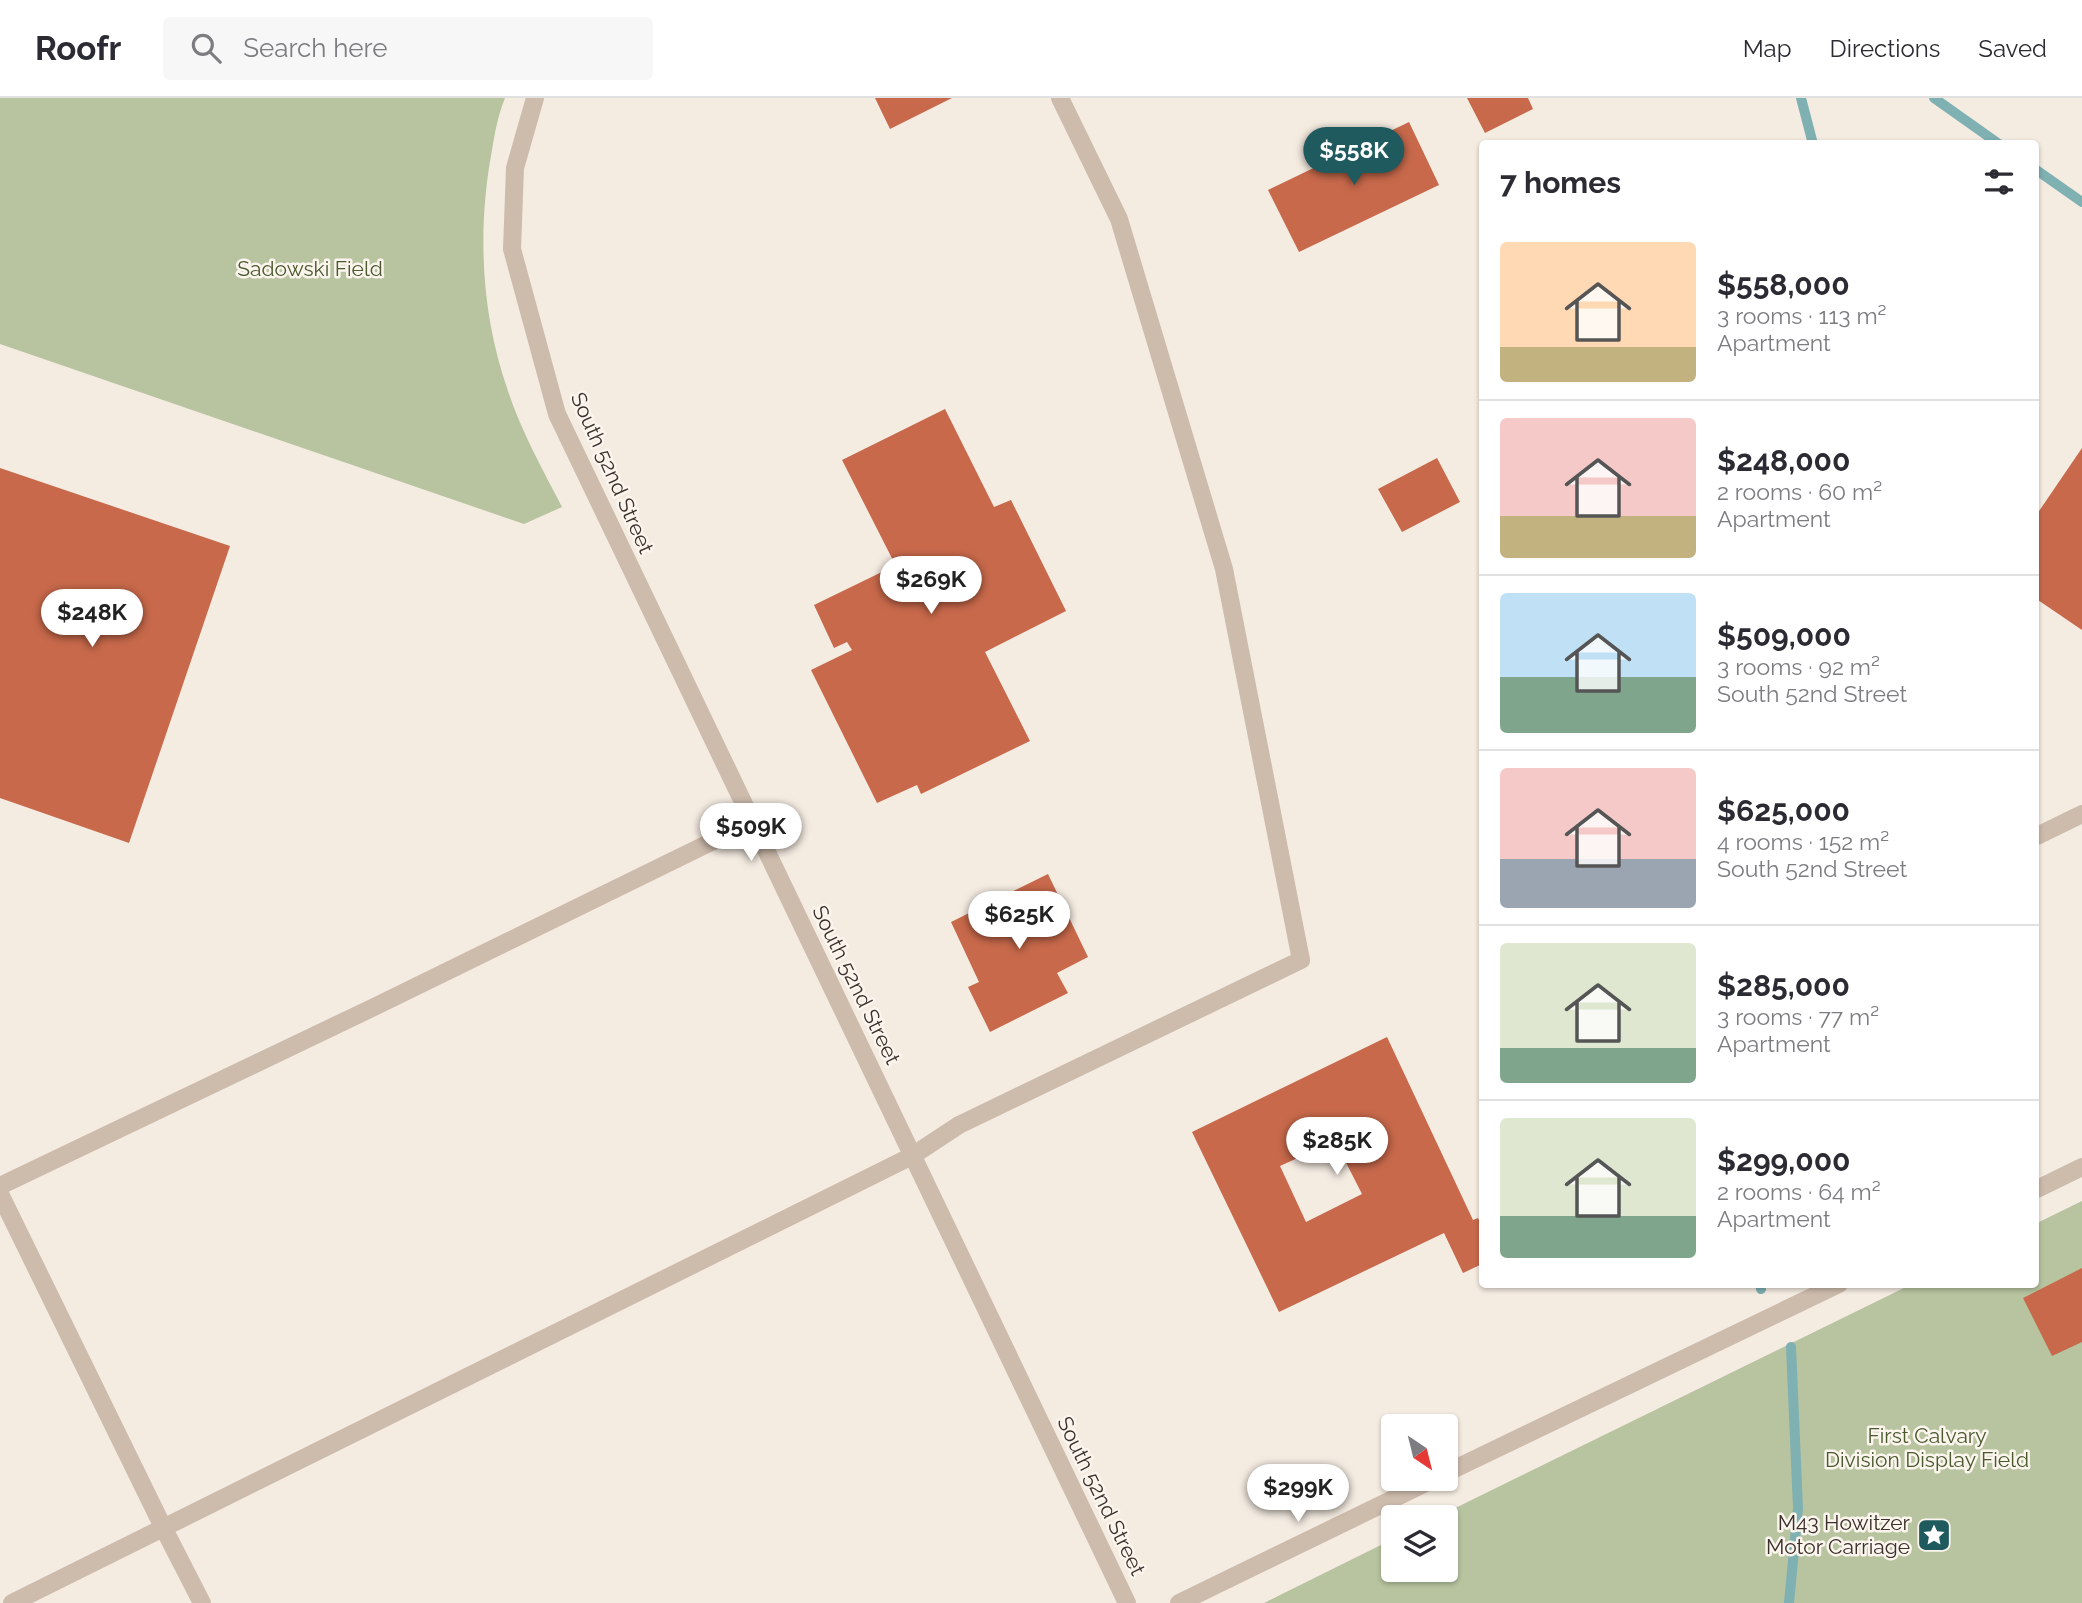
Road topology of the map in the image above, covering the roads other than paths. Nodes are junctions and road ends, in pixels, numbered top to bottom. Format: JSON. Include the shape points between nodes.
{"nodes":[{"id":1,"x":534,"y":98,"type":"edge"},
{"id":2,"x":1060,"y":98,"type":"edge"},
{"id":3,"x":2082,"y":814,"type":"edge"},
{"id":4,"x":752,"y":822,"type":"junction"},
{"id":5,"x":2039,"y":835,"type":"edge"},
{"id":6,"x":912,"y":1156,"type":"junction"},
{"id":7,"x":2082,"y":1167,"type":"edge"},
{"id":8,"x":0,"y":1186,"type":"edge"},
{"id":9,"x":2039,"y":1188,"type":"edge"},
{"id":10,"x":0,"y":1194,"type":"edge"},
{"id":11,"x":1831,"y":1288,"type":"edge"},
{"id":12,"x":1458,"y":1467,"type":"edge"},
{"id":13,"x":1409,"y":1491,"type":"edge"},
{"id":14,"x":163,"y":1527,"type":"junction"},
{"id":15,"x":12,"y":1603,"type":"edge"},
{"id":16,"x":202,"y":1603,"type":"edge"},
{"id":17,"x":1127,"y":1603,"type":"edge"},
{"id":18,"x":1179,"y":1603,"type":"edge"}],
"edges":[{"from":1,"to":4,"type":"street","name":"South 52nd Street","via":[[515,168],[512,249],[557,414]]},
{"from":2,"to":6,"type":"street","via":[[1119,219],[1224,569],[1301,960],[959,1125]]},
{"from":3,"to":5,"type":"street"},
{"from":4,"to":6,"type":"street","name":"South 52nd Street"},
{"from":4,"to":8,"type":"street"},
{"from":6,"to":14,"type":"street"},
{"from":6,"to":17,"type":"street","name":"South 52nd Street"},
{"from":7,"to":9,"type":"street"},
{"from":10,"to":14,"type":"street"},
{"from":11,"to":12,"type":"street"},
{"from":13,"to":18,"type":"street"},
{"from":14,"to":15,"type":"street"},
{"from":14,"to":16,"type":"street"}]}
